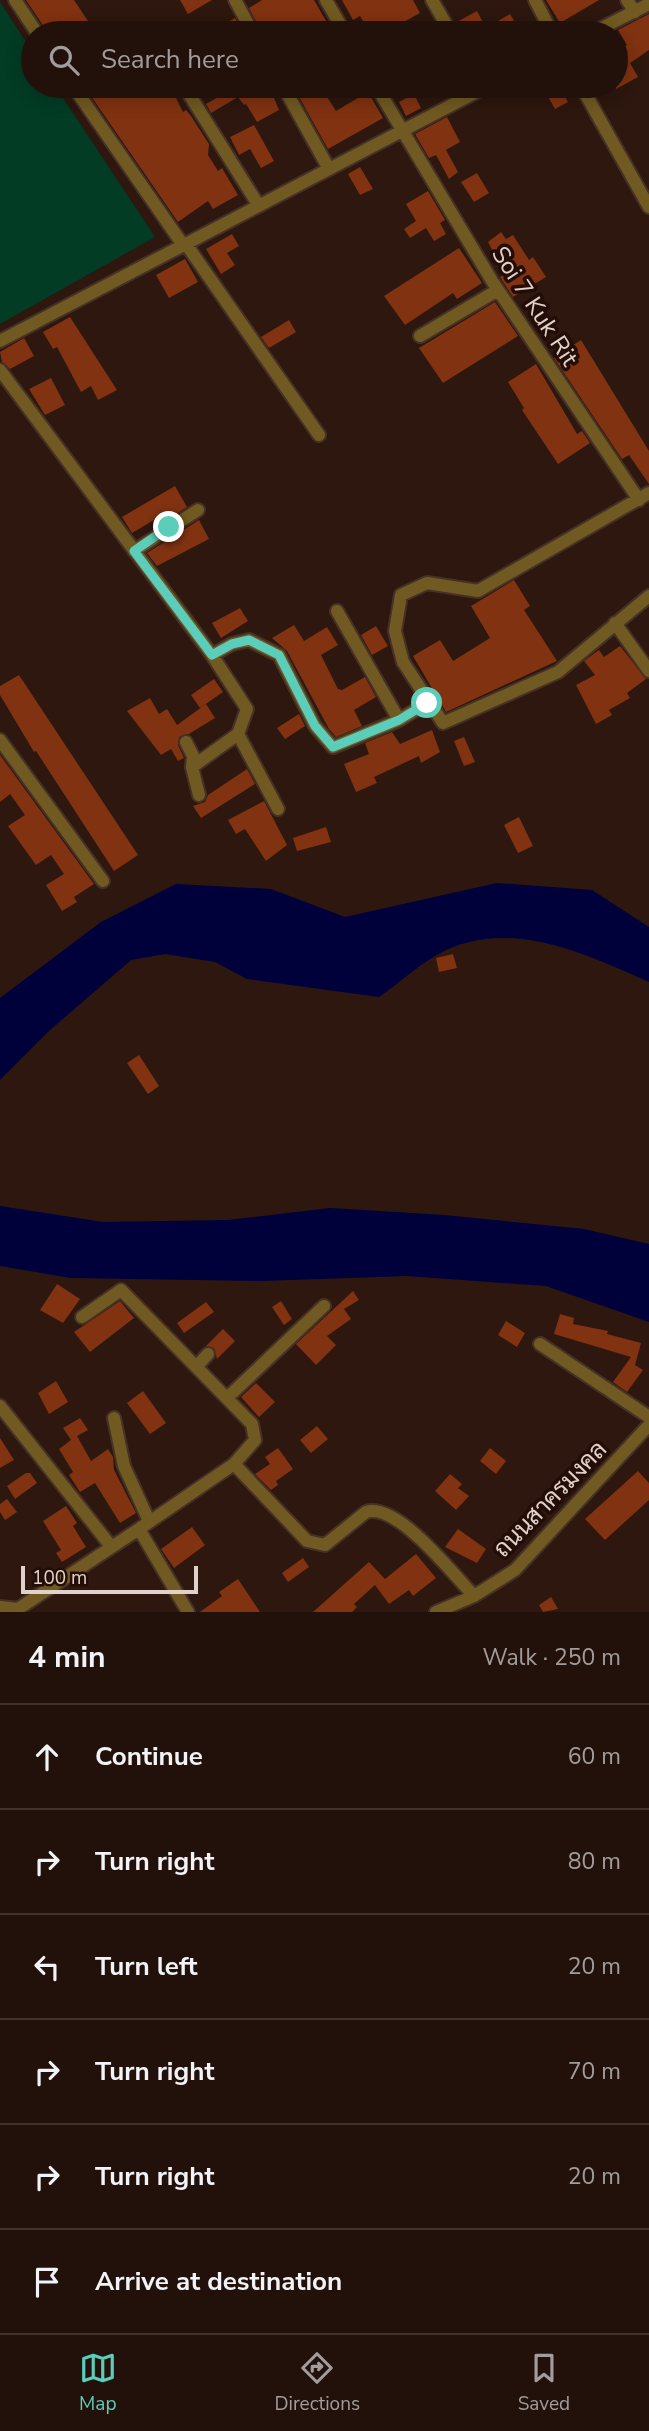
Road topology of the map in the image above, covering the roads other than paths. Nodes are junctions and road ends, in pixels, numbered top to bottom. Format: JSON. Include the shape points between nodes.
{"nodes":[{"id":1,"x":15,"y":0,"type":"edge"},
{"id":2,"x":235,"y":0,"type":"edge"},
{"id":3,"x":326,"y":0,"type":"edge"},
{"id":4,"x":432,"y":0,"type":"edge"},
{"id":5,"x":535,"y":0,"type":"edge"},
{"id":6,"x":626,"y":0,"type":"edge"},
{"id":7,"x":649,"y":4,"type":"edge"},
{"id":8,"x":635,"y":12,"type":"junction"},
{"id":9,"x":29,"y":21,"type":"edge"},
{"id":10,"x":246,"y":21,"type":"edge"},
{"id":11,"x":338,"y":21,"type":"edge"},
{"id":12,"x":444,"y":21,"type":"edge"},
{"id":13,"x":546,"y":21,"type":"edge"},
{"id":14,"x":617,"y":21,"type":"edge"},
{"id":15,"x":81,"y":98,"type":"edge"},
{"id":16,"x":192,"y":98,"type":"edge"},
{"id":17,"x":290,"y":98,"type":"edge"},
{"id":18,"x":384,"y":98,"type":"edge"},
{"id":19,"x":464,"y":98,"type":"edge"},
{"id":20,"x":588,"y":98,"type":"edge"},
{"id":21,"x":404,"y":130,"type":"junction"},
{"id":22,"x":329,"y":169,"type":"junction"},
{"id":23,"x":259,"y":206,"type":"junction"},
{"id":24,"x":649,"y":206,"type":"edge"},
{"id":25,"x":184,"y":245,"type":"junction"},
{"id":26,"x":499,"y":290,"type":"junction"},
{"id":27,"x":420,"y":336,"type":"dead end"},
{"id":28,"x":0,"y":341,"type":"edge"},
{"id":29,"x":0,"y":370,"type":"edge"},
{"id":30,"x":318,"y":435,"type":"dead end"},
{"id":31,"x":644,"y":496,"type":"edge"},
{"id":32,"x":198,"y":510,"type":"dead end"},
{"id":33,"x":134,"y":551,"type":"junction"},
{"id":34,"x":649,"y":596,"type":"edge"},
{"id":35,"x":337,"y":611,"type":"dead end"},
{"id":36,"x":615,"y":623,"type":"junction"},
{"id":37,"x":212,"y":655,"type":"junction"},
{"id":38,"x":649,"y":671,"type":"edge"},
{"id":39,"x":427,"y":703,"type":"junction"},
{"id":40,"x":399,"y":720,"type":"junction"},
{"id":41,"x":238,"y":734,"type":"junction"},
{"id":42,"x":0,"y":740,"type":"edge"},
{"id":43,"x":186,"y":742,"type":"dead end"},
{"id":44,"x":192,"y":767,"type":"junction"},
{"id":45,"x":199,"y":795,"type":"dead end"},
{"id":46,"x":278,"y":809,"type":"dead end"},
{"id":47,"x":103,"y":881,"type":"dead end"},
{"id":48,"x":324,"y":1306,"type":"dead end"},
{"id":49,"x":82,"y":1317,"type":"dead end"},
{"id":50,"x":540,"y":1344,"type":"dead end"},
{"id":51,"x":208,"y":1354,"type":"dead end"},
{"id":52,"x":197,"y":1366,"type":"junction"},
{"id":53,"x":228,"y":1397,"type":"junction"},
{"id":54,"x":0,"y":1406,"type":"edge"},
{"id":55,"x":114,"y":1418,"type":"dead end"},
{"id":56,"x":649,"y":1418,"type":"edge"},
{"id":57,"x":649,"y":1425,"type":"edge"},
{"id":58,"x":234,"y":1464,"type":"junction"},
{"id":59,"x":144,"y":1525,"type":"junction"},
{"id":60,"x":110,"y":1545,"type":"junction"},
{"id":61,"x":474,"y":1595,"type":"junction"},
{"id":62,"x":0,"y":1607,"type":"edge"},
{"id":63,"x":188,"y":1612,"type":"edge"},
{"id":64,"x":436,"y":1612,"type":"edge"}],
"edges":[{"from":1,"to":9,"type":"street"},
{"from":2,"to":10,"type":"street"},
{"from":3,"to":11,"type":"street"},
{"from":4,"to":12,"type":"street"},
{"from":5,"to":13,"type":"street"},
{"from":6,"to":8,"type":"street"},
{"from":7,"to":8,"type":"street"},
{"from":8,"to":14,"type":"street"},
{"from":15,"to":25,"type":"street"},
{"from":16,"to":23,"type":"street"},
{"from":17,"to":22,"type":"street"},
{"from":18,"to":21,"type":"street","name":"Soi 7 Kuk Rit"},
{"from":19,"to":21,"type":"street"},
{"from":20,"to":24,"type":"street"},
{"from":21,"to":22,"type":"street"},
{"from":21,"to":26,"type":"street","name":"Soi 7 Kuk Rit"},
{"from":22,"to":23,"type":"street"},
{"from":23,"to":25,"type":"street"},
{"from":25,"to":28,"type":"street"},
{"from":25,"to":30,"type":"street"},
{"from":26,"to":27,"type":"street"},
{"from":26,"to":31,"type":"street","name":"Soi 7 Kuk Rit"},
{"from":29,"to":33,"type":"street"},
{"from":31,"to":39,"type":"street","via":[[478,591],[427,583],[401,595],[395,631],[403,662]]},
{"from":32,"to":33,"type":"street"},
{"from":33,"to":37,"type":"street"},
{"from":34,"to":36,"type":"street"},
{"from":35,"to":40,"type":"street"},
{"from":36,"to":38,"type":"street"},
{"from":36,"to":39,"type":"street","via":[[558,672],[443,723]]},
{"from":37,"to":40,"type":"street","via":[[249,640],[279,655],[315,726],[333,747]]},
{"from":37,"to":41,"type":"street","via":[[247,709]]},
{"from":39,"to":40,"type":"street"},
{"from":41,"to":44,"type":"street"},
{"from":41,"to":46,"type":"street"},
{"from":42,"to":47,"type":"street"},
{"from":43,"to":44,"type":"street","via":[[193,756]]},
{"from":44,"to":45,"type":"street"},
{"from":48,"to":53,"type":"street"},
{"from":49,"to":52,"type":"street","via":[[121,1290]]},
{"from":50,"to":56,"type":"street"},
{"from":51,"to":52,"type":"street"},
{"from":52,"to":53,"type":"street"},
{"from":53,"to":58,"type":"street","via":[[252,1424],[255,1440]]},
{"from":54,"to":60,"type":"street"},
{"from":55,"to":59,"type":"street"},
{"from":57,"to":61,"type":"street","name":"ถนนสาครมงคล","via":[[515,1570]]},
{"from":58,"to":59,"type":"street"},
{"from":58,"to":61,"type":"street","via":[[307,1541],[325,1545],[374,1509],[414,1534]]},
{"from":59,"to":60,"type":"street"},
{"from":59,"to":63,"type":"street"},
{"from":60,"to":62,"type":"street","via":[[18,1609]]},
{"from":61,"to":64,"type":"street","name":"ถนนสาครมงคล"}]}
